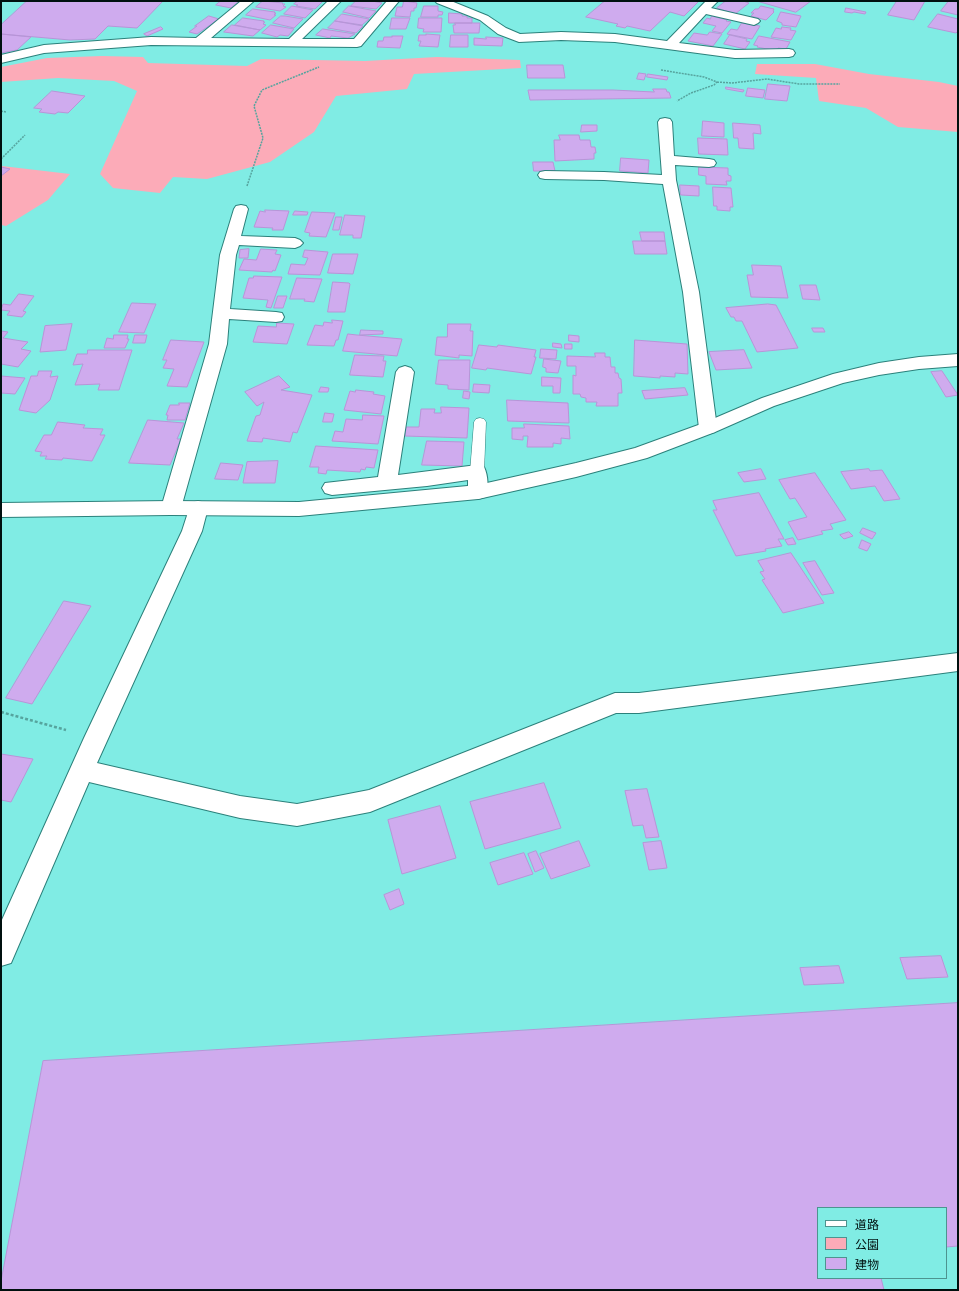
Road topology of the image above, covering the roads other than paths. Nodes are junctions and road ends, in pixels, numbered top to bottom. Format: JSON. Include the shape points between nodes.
{"nodes":[{"id":1,"x":248,"y":1,"type":"edge"},
{"id":2,"x":335,"y":1,"type":"edge"},
{"id":3,"x":393,"y":1,"type":"edge"},
{"id":4,"x":441,"y":1,"type":"edge"},
{"id":5,"x":712,"y":1,"type":"edge"},
{"id":6,"x":703,"y":10,"type":"junction"},
{"id":7,"x":754,"y":21,"type":"dead end"},
{"id":8,"x":201,"y":40,"type":"junction"},
{"id":9,"x":293,"y":41,"type":"junction"},
{"id":10,"x":671,"y":44,"type":"junction"},
{"id":11,"x":789,"y":53,"type":"dead end"},
{"id":12,"x":1,"y":59,"type":"edge"},
{"id":13,"x":665,"y":122,"type":"road end"},
{"id":14,"x":667,"y":160,"type":"junction"},
{"id":15,"x":709,"y":163,"type":"dead end"},
{"id":16,"x":545,"y":175,"type":"dead end"},
{"id":17,"x":669,"y":180,"type":"junction"},
{"id":18,"x":242,"y":209,"type":"road end"},
{"id":19,"x":233,"y":240,"type":"junction"},
{"id":20,"x":295,"y":243,"type":"dead end"},
{"id":21,"x":222,"y":314,"type":"junction"},
{"id":22,"x":276,"y":317,"type":"dead end"},
{"id":23,"x":958,"y":360,"type":"edge"},
{"id":24,"x":405,"y":372,"type":"dead end"},
{"id":25,"x":480,"y":422,"type":"dead end"},
{"id":26,"x":708,"y":428,"type":"junction"},
{"id":27,"x":477,"y":472,"type":"junction"},
{"id":28,"x":387,"y":482,"type":"junction"},
{"id":29,"x":332,"y":488,"type":"dead end"},
{"id":30,"x":478,"y":492,"type":"junction"},
{"id":31,"x":171,"y":508,"type":"junction"},
{"id":32,"x":198,"y":508,"type":"junction"},
{"id":33,"x":1,"y":510,"type":"edge"},
{"id":34,"x":958,"y":662,"type":"edge"},
{"id":35,"x":83,"y":770,"type":"junction"},
{"id":36,"x":1,"y":953,"type":"edge"}],
"edges":[{"from":1,"to":8,"type":"street"},
{"from":2,"to":9,"type":"street"},
{"from":3,"to":9,"type":"street","via":[[357,43]]},
{"from":4,"to":10,"type":"street","via":[[484,18],[502,31],[519,38],[615,38]]},
{"from":5,"to":6,"type":"street"},
{"from":6,"to":7,"type":"street"},
{"from":6,"to":10,"type":"street"},
{"from":8,"to":9,"type":"street"},
{"from":8,"to":12,"type":"street","via":[[44,49]]},
{"from":10,"to":11,"type":"street","via":[[735,54]]},
{"from":13,"to":14,"type":"street"},
{"from":14,"to":15,"type":"street"},
{"from":14,"to":17,"type":"street"},
{"from":16,"to":17,"type":"street"},
{"from":17,"to":26,"type":"street","via":[[691,292]]},
{"from":18,"to":19,"type":"street"},
{"from":19,"to":20,"type":"street"},
{"from":19,"to":21,"type":"street","via":[[228,255]]},
{"from":21,"to":22,"type":"street"},
{"from":21,"to":31,"type":"street","via":[[218,344]]},
{"from":23,"to":26,"type":"street","via":[[879,369],[839,378],[768,402]]},
{"from":24,"to":28,"type":"street"},
{"from":25,"to":27,"type":"lane"},
{"from":26,"to":30,"type":"street","via":[[633,455]]},
{"from":27,"to":28,"type":"street"},
{"from":27,"to":30,"type":"street"},
{"from":28,"to":29,"type":"street"},
{"from":30,"to":32,"type":"street","via":[[299,509]]},
{"from":31,"to":32,"type":"street"},
{"from":31,"to":33,"type":"street"},
{"from":32,"to":35,"type":"street","via":[[192,531]]},
{"from":34,"to":35,"type":"street","via":[[639,703],[615,703],[370,801],[297,815],[240,807]]},
{"from":35,"to":36,"type":"street"}]}
